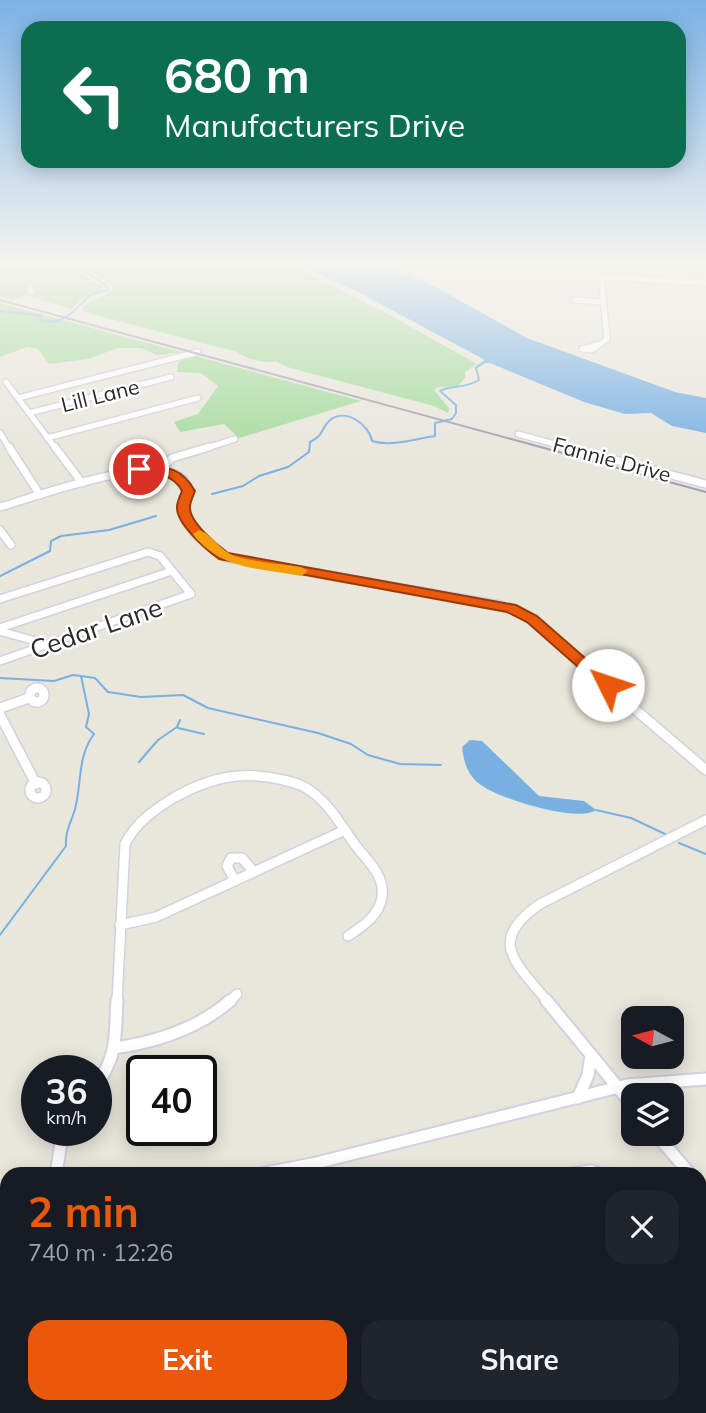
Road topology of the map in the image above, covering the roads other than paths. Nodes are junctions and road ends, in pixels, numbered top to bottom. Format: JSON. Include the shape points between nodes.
{"nodes":[{"id":1,"x":606,"y":332,"type":"edge"},
{"id":2,"x":597,"y":345,"type":"dead end"},
{"id":3,"x":198,"y":352,"type":"dead end"},
{"id":4,"x":171,"y":377,"type":"dead end"},
{"id":5,"x":6,"y":382,"type":"dead end"},
{"id":6,"x":18,"y":398,"type":"junction"},
{"id":7,"x":198,"y":398,"type":"dead end"},
{"id":8,"x":29,"y":413,"type":"junction"},
{"id":9,"x":0,"y":433,"type":"edge"},
{"id":10,"x":518,"y":434,"type":"dead end"},
{"id":11,"x":47,"y":438,"type":"junction"},
{"id":12,"x":235,"y":439,"type":"dead end"},
{"id":13,"x":160,"y":470,"type":"junction"},
{"id":14,"x":82,"y":483,"type":"junction"},
{"id":15,"x":706,"y":484,"type":"edge"},
{"id":16,"x":40,"y":495,"type":"junction"},
{"id":17,"x":0,"y":507,"type":"edge"},
{"id":18,"x":0,"y":530,"type":"edge"},
{"id":19,"x":11,"y":545,"type":"dead end"},
{"id":20,"x":172,"y":571,"type":"junction"},
{"id":21,"x":0,"y":599,"type":"edge"},
{"id":22,"x":0,"y":630,"type":"edge"},
{"id":23,"x":46,"y":644,"type":"junction"},
{"id":24,"x":0,"y":661,"type":"edge"},
{"id":25,"x":29,"y":698,"type":"dead end"},
{"id":26,"x":0,"y":708,"type":"edge"},
{"id":27,"x":0,"y":715,"type":"edge"},
{"id":28,"x":706,"y":769,"type":"edge"},
{"id":29,"x":36,"y":784,"type":"dead end"},
{"id":30,"x":706,"y":820,"type":"edge"},
{"id":31,"x":345,"y":830,"type":"junction"},
{"id":32,"x":254,"y":872,"type":"junction"},
{"id":33,"x":235,"y":881,"type":"junction"},
{"id":34,"x":120,"y":925,"type":"junction"},
{"id":35,"x":348,"y":936,"type":"dead end"},
{"id":36,"x":237,"y":994,"type":"dead end"},
{"id":37,"x":114,"y":1048,"type":"junction"},
{"id":38,"x":591,"y":1055,"type":"junction"},
{"id":39,"x":112,"y":1057,"type":"edge"},
{"id":40,"x":706,"y":1079,"type":"edge"},
{"id":41,"x":648,"y":1083,"type":"edge"},
{"id":42,"x":621,"y":1087,"type":"edge"},
{"id":43,"x":617,"y":1088,"type":"junction"},
{"id":44,"x":621,"y":1092,"type":"edge"},
{"id":45,"x":578,"y":1098,"type":"junction"},
{"id":46,"x":60,"y":1146,"type":"edge"},
{"id":47,"x":666,"y":1146,"type":"edge"},
{"id":48,"x":57,"y":1167,"type":"edge"},
{"id":49,"x":297,"y":1167,"type":"edge"},
{"id":50,"x":684,"y":1167,"type":"edge"}],
"edges":[{"from":1,"to":2,"type":"street","via":[[607,339]]},
{"from":3,"to":6,"type":"street"},
{"from":4,"to":8,"type":"street","name":"Lill Lane"},
{"from":5,"to":6,"type":"street"},
{"from":6,"to":8,"type":"street"},
{"from":7,"to":11,"type":"street"},
{"from":8,"to":11,"type":"street"},
{"from":9,"to":16,"type":"street"},
{"from":10,"to":15,"type":"street","name":"Fannie Drive"},
{"from":11,"to":14,"type":"street"},
{"from":12,"to":13,"type":"street","via":[[174,457]]},
{"from":13,"to":14,"type":"street","via":[[130,470]]},
{"from":13,"to":28,"type":"street","via":[[187,485],[185,516],[209,546],[242,564],[520,612]]},
{"from":14,"to":16,"type":"street"},
{"from":16,"to":17,"type":"street"},
{"from":18,"to":19,"type":"street"},
{"from":20,"to":21,"type":"street","via":[[155,553],[148,552]]},
{"from":20,"to":22,"type":"street"},
{"from":20,"to":23,"type":"street","name":"Cedar Lane","via":[[191,594]]},
{"from":22,"to":23,"type":"street"},
{"from":23,"to":24,"type":"street","name":"Cedar Lane"},
{"from":25,"to":26,"type":"street"},
{"from":27,"to":29,"type":"street"},
{"from":30,"to":38,"type":"street","via":[[565,890],[527,913],[512,929],[510,946],[516,961]]},
{"from":31,"to":32,"type":"street"},
{"from":31,"to":34,"type":"street","via":[[316,794],[298,784],[243,772],[208,780],[149,813],[130,833],[124,855]]},
{"from":31,"to":35,"type":"street","via":[[377,874],[383,894],[373,917]]},
{"from":32,"to":33,"type":"street"},
{"from":32,"to":33,"type":"street","via":[[243,858],[231,858],[226,866]]},
{"from":33,"to":34,"type":"street","via":[[156,917]]},
{"from":34,"to":37,"type":"street"},
{"from":36,"to":37,"type":"street","via":[[215,1013],[163,1040]]},
{"from":37,"to":39,"type":"street"},
{"from":38,"to":43,"type":"street"},
{"from":38,"to":45,"type":"street"},
{"from":40,"to":41,"type":"street"},
{"from":42,"to":43,"type":"street"},
{"from":43,"to":44,"type":"street"},
{"from":43,"to":45,"type":"street"},
{"from":45,"to":49,"type":"street"},
{"from":46,"to":48,"type":"street"},
{"from":47,"to":50,"type":"street"}]}
